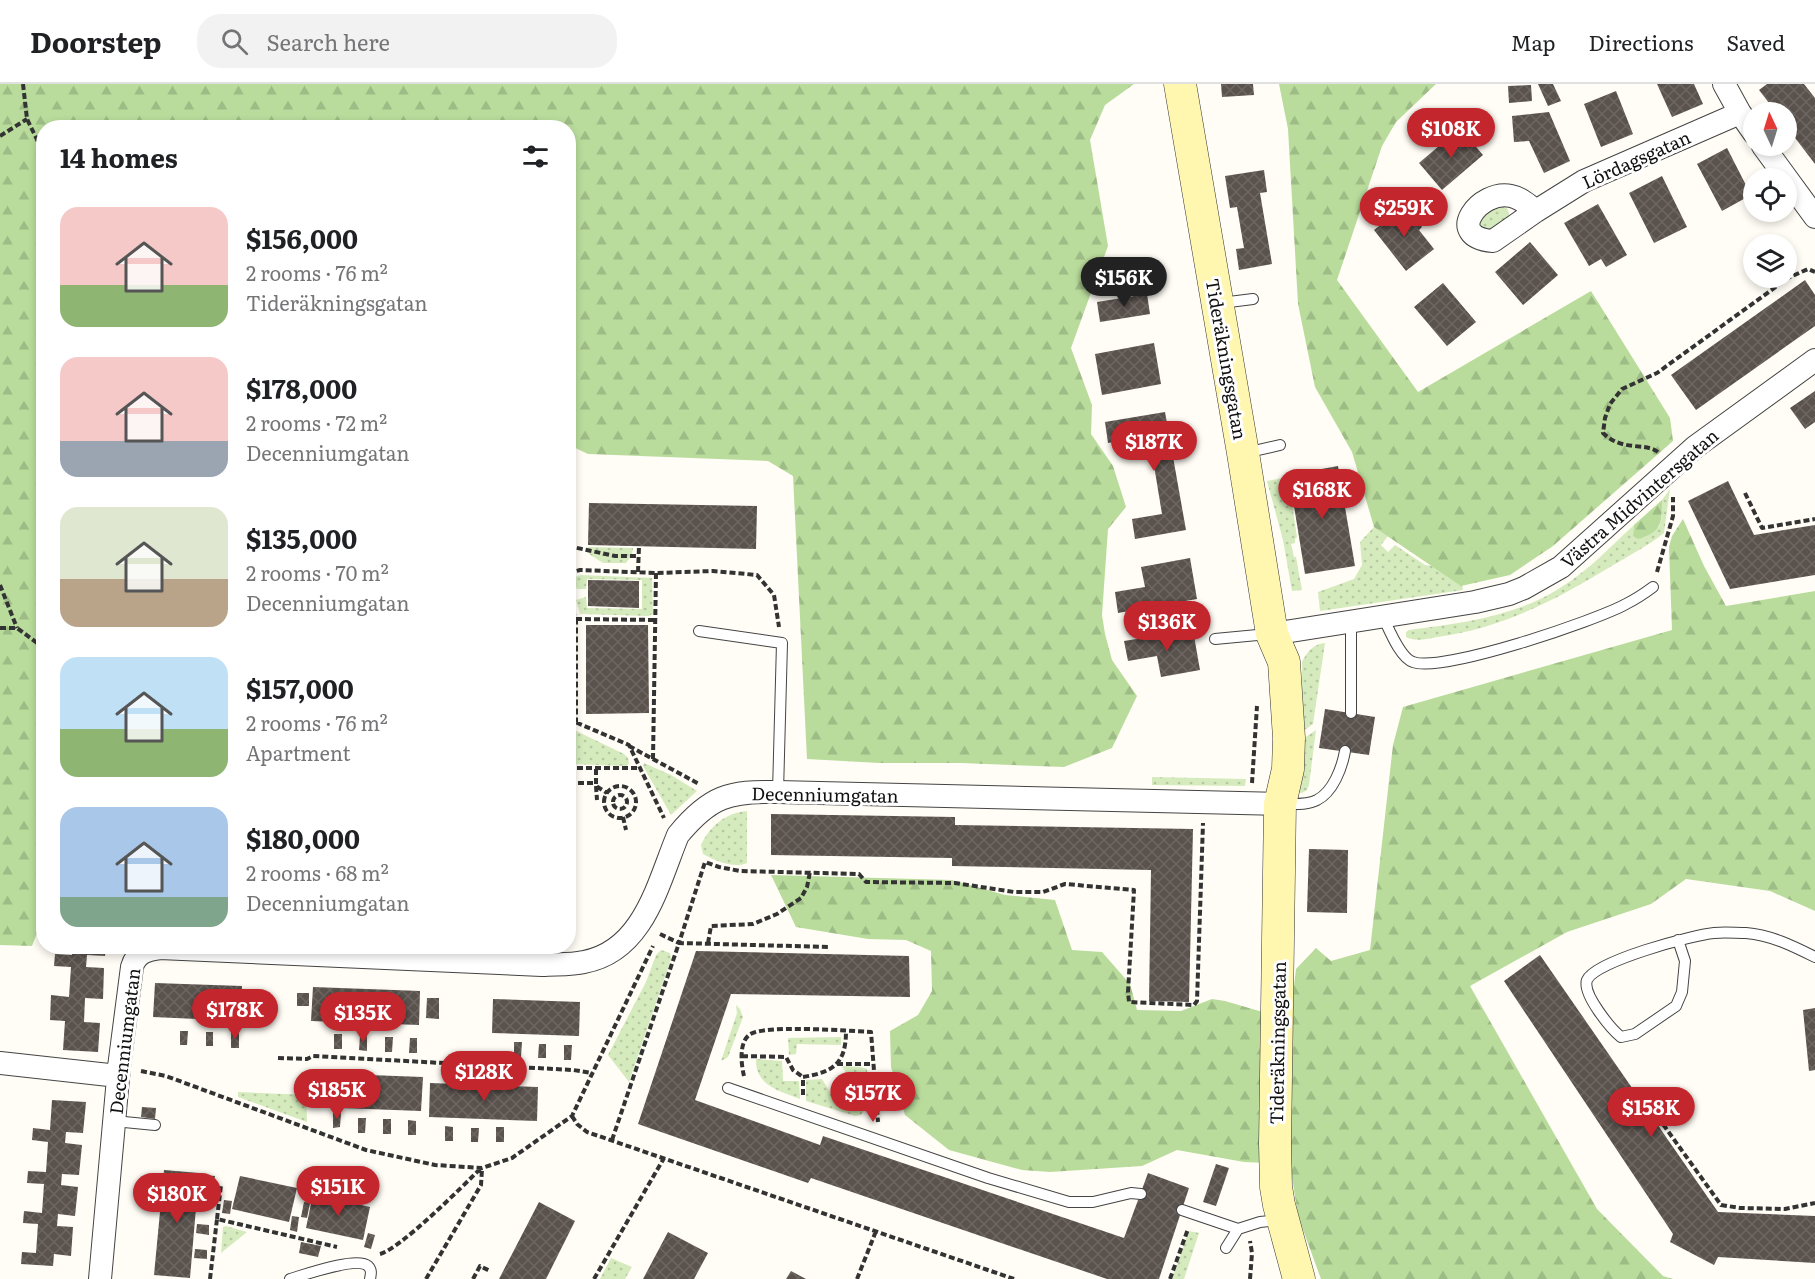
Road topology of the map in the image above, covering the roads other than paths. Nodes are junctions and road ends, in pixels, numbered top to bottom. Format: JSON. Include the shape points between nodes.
{"nodes":[{"id":1,"x":1180,"y":84,"type":"edge"},
{"id":2,"x":1725,"y":84,"type":"edge"},
{"id":3,"x":1740,"y":113,"type":"junction"},
{"id":4,"x":1743,"y":117,"type":"edge"},
{"id":5,"x":1770,"y":156,"type":"edge"},
{"id":6,"x":1536,"y":211,"type":"dead end"},
{"id":7,"x":1815,"y":217,"type":"edge"},
{"id":8,"x":1253,"y":298,"type":"dead end"},
{"id":9,"x":1218,"y":304,"type":"junction"},
{"id":10,"x":1815,"y":360,"type":"edge"},
{"id":11,"x":1280,"y":445,"type":"dead end"},
{"id":12,"x":1243,"y":453,"type":"junction"},
{"id":13,"x":1653,"y":587,"type":"road end"},
{"id":14,"x":1383,"y":617,"type":"junction"},
{"id":15,"x":1351,"y":622,"type":"junction"},
{"id":16,"x":699,"y":631,"type":"dead end"},
{"id":17,"x":1272,"y":634,"type":"junction"},
{"id":18,"x":1215,"y":639,"type":"dead end"},
{"id":19,"x":1351,"y":713,"type":"dead end"},
{"id":20,"x":1345,"y":752,"type":"dead end"},
{"id":21,"x":778,"y":792,"type":"junction"},
{"id":22,"x":1266,"y":803,"type":"junction"},
{"id":23,"x":1678,"y":940,"type":"junction"},
{"id":24,"x":140,"y":954,"type":"edge"},
{"id":25,"x":295,"y":954,"type":"edge"},
{"id":26,"x":1815,"y":957,"type":"edge"},
{"id":27,"x":0,"y":1063,"type":"edge"},
{"id":28,"x":119,"y":1072,"type":"junction"},
{"id":29,"x":729,"y":1088,"type":"dead end"},
{"id":30,"x":114,"y":1121,"type":"junction"},
{"id":31,"x":155,"y":1125,"type":"dead end"},
{"id":32,"x":1141,"y":1194,"type":"dead end"},
{"id":33,"x":1182,"y":1210,"type":"dead end"},
{"id":34,"x":1282,"y":1220,"type":"junction"},
{"id":35,"x":1242,"y":1227,"type":"junction"},
{"id":36,"x":1226,"y":1248,"type":"dead end"},
{"id":37,"x":100,"y":1279,"type":"edge"},
{"id":38,"x":290,"y":1279,"type":"edge"},
{"id":39,"x":370,"y":1279,"type":"edge"},
{"id":40,"x":1299,"y":1279,"type":"edge"}],
"edges":[{"from":1,"to":9,"type":"street","name":"Tideräkningsgatan"},
{"from":2,"to":3,"type":"street"},
{"from":3,"to":4,"type":"street"},
{"from":3,"to":6,"type":"street","name":"Lördagsgatan","via":[[1584,181]]},
{"from":5,"to":7,"type":"street"},
{"from":8,"to":9,"type":"lane"},
{"from":9,"to":12,"type":"street","name":"Tideräkningsgatan"},
{"from":10,"to":14,"type":"street","name":"Västra Midvintersgatan","via":[[1695,447],[1580,552],[1546,577],[1509,594]]},
{"from":11,"to":12,"type":"lane"},
{"from":12,"to":17,"type":"street","name":"Tideräkningsgatan"},
{"from":13,"to":14,"type":"lane","via":[[1626,604],[1548,634],[1453,662],[1427,665],[1410,662]]},
{"from":14,"to":15,"type":"street","name":"Västra Midvintersgatan"},
{"from":15,"to":17,"type":"street","name":"Västra Midvintersgatan"},
{"from":15,"to":19,"type":"lane"},
{"from":16,"to":21,"type":"lane","via":[[782,643]]},
{"from":17,"to":18,"type":"lane"},
{"from":17,"to":22,"type":"street","name":"Tideräkningsgatan","via":[[1284,662],[1288,769]]},
{"from":20,"to":22,"type":"lane","via":[[1342,768],[1317,800],[1301,804]]},
{"from":21,"to":22,"type":"street","name":"Decenniumgatan"},
{"from":21,"to":25,"type":"street","name":"Decenniumgatan","via":[[741,793],[719,799],[698,813],[678,835],[650,928],[591,960],[542,965]]},
{"from":22,"to":34,"type":"street","name":"Tideräkningsgatan","via":[[1276,1186]]},
{"from":23,"to":23,"type":"lane","via":[[1685,961],[1682,992],[1676,1006],[1635,1035],[1622,1037],[1590,998],[1588,978],[1617,962]]},
{"from":23,"to":26,"type":"lane","via":[[1714,933],[1748,933],[1779,940]]},
{"from":24,"to":28,"type":"street","name":"Decenniumgatan","via":[[132,967]]},
{"from":27,"to":28,"type":"street"},
{"from":28,"to":30,"type":"street","name":"Decenniumgatan"},
{"from":29,"to":32,"type":"lane","via":[[1069,1202]]},
{"from":30,"to":31,"type":"lane"},
{"from":30,"to":37,"type":"street","name":"Decenniumgatan"},
{"from":33,"to":35,"type":"lane"},
{"from":34,"to":35,"type":"lane"},
{"from":34,"to":40,"type":"street","name":"Tideräkningsgatan"},
{"from":35,"to":36,"type":"lane"},
{"from":38,"to":39,"type":"lane","via":[[362,1263],[370,1270]]}]}
